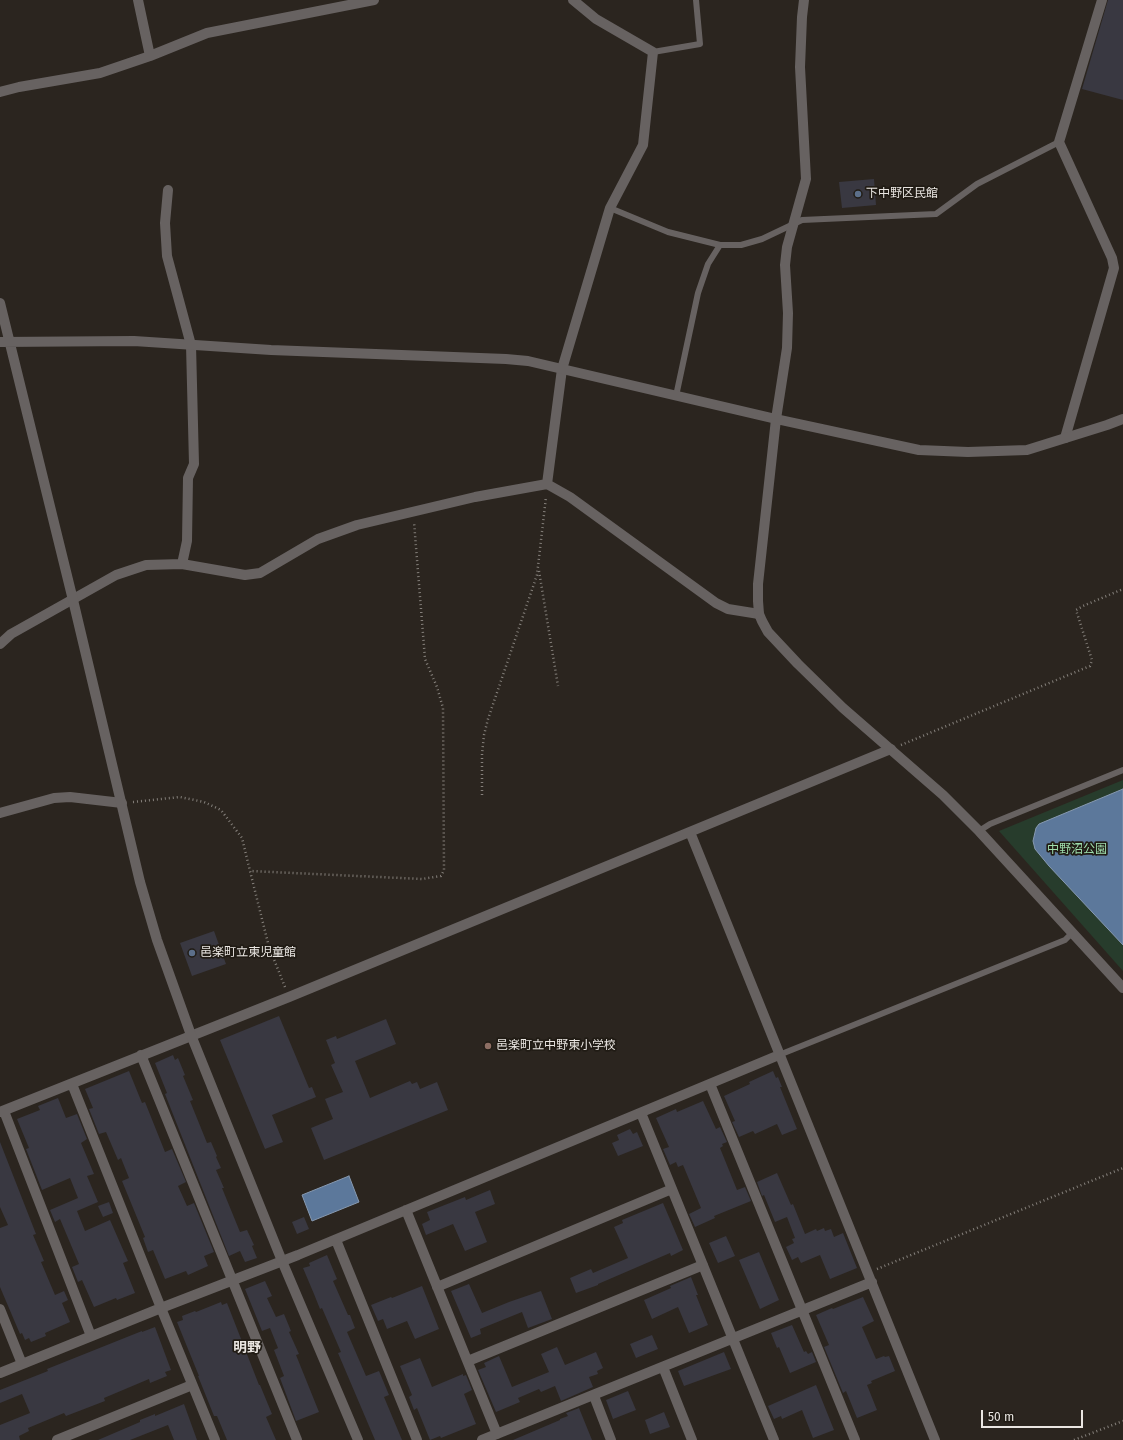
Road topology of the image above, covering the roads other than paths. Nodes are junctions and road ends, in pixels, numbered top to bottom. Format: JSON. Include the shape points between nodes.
{"nodes":[{"id":1,"x":138,"y":0,"type":"edge"},
{"id":2,"x":374,"y":0,"type":"edge"},
{"id":3,"x":573,"y":0,"type":"edge"},
{"id":4,"x":696,"y":0,"type":"edge"},
{"id":5,"x":804,"y":0,"type":"edge"},
{"id":6,"x":1102,"y":0,"type":"edge"},
{"id":7,"x":653,"y":52,"type":"junction"},
{"id":8,"x":150,"y":56,"type":"junction"},
{"id":9,"x":0,"y":92,"type":"edge"},
{"id":10,"x":1059,"y":142,"type":"junction"},
{"id":11,"x":168,"y":190,"type":"dead end"},
{"id":12,"x":610,"y":208,"type":"junction"},
{"id":13,"x":794,"y":225,"type":"junction"},
{"id":14,"x":720,"y":245,"type":"junction"},
{"id":15,"x":0,"y":302,"type":"edge"},
{"id":16,"x":5,"y":342,"type":"edge"},
{"id":17,"x":191,"y":345,"type":"junction"},
{"id":18,"x":562,"y":369,"type":"junction"},
{"id":19,"x":676,"y":396,"type":"junction"},
{"id":20,"x":1123,"y":418,"type":"edge"},
{"id":21,"x":776,"y":419,"type":"junction"},
{"id":22,"x":1065,"y":438,"type":"junction"},
{"id":23,"x":547,"y":484,"type":"junction"},
{"id":24,"x":182,"y":564,"type":"junction"},
{"id":25,"x":73,"y":600,"type":"junction"},
{"id":26,"x":759,"y":614,"type":"junction"},
{"id":27,"x":0,"y":644,"type":"edge"},
{"id":28,"x":891,"y":749,"type":"junction"},
{"id":29,"x":1123,"y":770,"type":"edge"},
{"id":30,"x":122,"y":803,"type":"junction"},
{"id":31,"x":0,"y":813,"type":"edge"},
{"id":32,"x":979,"y":831,"type":"junction"},
{"id":33,"x":690,"y":832,"type":"junction"},
{"id":34,"x":1072,"y":933,"type":"junction"},
{"id":35,"x":1123,"y":988,"type":"edge"},
{"id":36,"x":191,"y":1035,"type":"junction"},
{"id":37,"x":141,"y":1055,"type":"junction"},
{"id":38,"x":779,"y":1055,"type":"junction"},
{"id":39,"x":72,"y":1084,"type":"junction"},
{"id":40,"x":710,"y":1084,"type":"junction"},
{"id":41,"x":2,"y":1112,"type":"edge"},
{"id":42,"x":642,"y":1112,"type":"junction"},
{"id":43,"x":672,"y":1189,"type":"junction"},
{"id":44,"x":406,"y":1210,"type":"junction"},
{"id":45,"x":336,"y":1240,"type":"junction"},
{"id":46,"x":282,"y":1261,"type":"junction"},
{"id":47,"x":703,"y":1265,"type":"junction"},
{"id":48,"x":232,"y":1281,"type":"junction"},
{"id":49,"x":872,"y":1282,"type":"junction"},
{"id":50,"x":437,"y":1287,"type":"junction"},
{"id":51,"x":161,"y":1308,"type":"junction"},
{"id":52,"x":0,"y":1309,"type":"edge"},
{"id":53,"x":802,"y":1311,"type":"junction"},
{"id":54,"x":91,"y":1336,"type":"junction"},
{"id":55,"x":733,"y":1339,"type":"junction"},
{"id":56,"x":468,"y":1361,"type":"junction"},
{"id":57,"x":22,"y":1364,"type":"junction"},
{"id":58,"x":663,"y":1367,"type":"junction"},
{"id":59,"x":0,"y":1373,"type":"edge"},
{"id":60,"x":192,"y":1385,"type":"junction"},
{"id":61,"x":594,"y":1396,"type":"junction"},
{"id":62,"x":497,"y":1434,"type":"junction"},
{"id":63,"x":57,"y":1440,"type":"edge"},
{"id":64,"x":215,"y":1440,"type":"edge"},
{"id":65,"x":297,"y":1440,"type":"edge"},
{"id":66,"x":358,"y":1440,"type":"edge"},
{"id":67,"x":417,"y":1440,"type":"edge"},
{"id":68,"x":482,"y":1440,"type":"edge"},
{"id":69,"x":611,"y":1440,"type":"edge"},
{"id":70,"x":692,"y":1440,"type":"edge"},
{"id":71,"x":774,"y":1440,"type":"edge"},
{"id":72,"x":855,"y":1440,"type":"edge"},
{"id":73,"x":935,"y":1440,"type":"edge"}],
"edges":[{"from":1,"to":8,"type":"street"},
{"from":2,"to":8,"type":"street","via":[[207,33]]},
{"from":3,"to":7,"type":"street","via":[[596,19]]},
{"from":4,"to":7,"type":"lane","via":[[700,44]]},
{"from":5,"to":13,"type":"street","via":[[800,67],[806,179]]},
{"from":6,"to":10,"type":"street"},
{"from":7,"to":12,"type":"street","via":[[643,145]]},
{"from":8,"to":9,"type":"street","via":[[100,73]]},
{"from":10,"to":13,"type":"lane","via":[[977,184],[936,214],[802,220]]},
{"from":10,"to":22,"type":"street","via":[[1112,258],[1114,268]]},
{"from":11,"to":17,"type":"street","via":[[165,223],[167,256]]},
{"from":12,"to":14,"type":"lane","via":[[668,232]]},
{"from":12,"to":18,"type":"street"},
{"from":13,"to":14,"type":"lane","via":[[741,245]]},
{"from":13,"to":21,"type":"street","via":[[785,265],[787,348]]},
{"from":14,"to":19,"type":"lane","via":[[708,264],[698,293]]},
{"from":15,"to":16,"type":"street"},
{"from":16,"to":17,"type":"street","via":[[134,341]]},
{"from":16,"to":25,"type":"street"},
{"from":17,"to":18,"type":"street","via":[[506,359]]},
{"from":17,"to":24,"type":"street","via":[[194,464],[188,478],[186,541]]},
{"from":18,"to":19,"type":"street"},
{"from":18,"to":23,"type":"street"},
{"from":19,"to":21,"type":"street"},
{"from":20,"to":22,"type":"street"},
{"from":21,"to":22,"type":"street","via":[[918,450],[1026,450]]},
{"from":21,"to":26,"type":"street","via":[[758,584]]},
{"from":23,"to":24,"type":"street","via":[[475,497],[357,525],[318,540],[260,573],[245,575]]},
{"from":23,"to":26,"type":"street","via":[[570,497],[716,603],[728,609]]},
{"from":24,"to":25,"type":"street","via":[[146,565],[116,575]]},
{"from":25,"to":27,"type":"street","via":[[11,634]]},
{"from":25,"to":30,"type":"street"},
{"from":26,"to":28,"type":"street","via":[[768,632],[798,664],[843,708]]},
{"from":28,"to":32,"type":"street"},
{"from":28,"to":33,"type":"street"},
{"from":29,"to":32,"type":"lane","via":[[990,824]]},
{"from":30,"to":31,"type":"street","via":[[70,797],[54,798]]},
{"from":30,"to":36,"type":"street","via":[[140,882],[157,940]]},
{"from":32,"to":34,"type":"street"},
{"from":33,"to":36,"type":"street"},
{"from":33,"to":38,"type":"street"},
{"from":34,"to":35,"type":"street"},
{"from":34,"to":38,"type":"lane","via":[[1065,940]]},
{"from":36,"to":37,"type":"street"},
{"from":36,"to":46,"type":"street"},
{"from":37,"to":39,"type":"street"},
{"from":37,"to":48,"type":"street"},
{"from":38,"to":40,"type":"street"},
{"from":38,"to":49,"type":"street"},
{"from":39,"to":41,"type":"street"},
{"from":39,"to":51,"type":"street"},
{"from":40,"to":42,"type":"street"},
{"from":40,"to":53,"type":"street"},
{"from":41,"to":54,"type":"street"},
{"from":42,"to":43,"type":"street"},
{"from":42,"to":44,"type":"street"},
{"from":43,"to":47,"type":"street"},
{"from":43,"to":50,"type":"street"},
{"from":44,"to":45,"type":"street"},
{"from":44,"to":50,"type":"street"},
{"from":45,"to":46,"type":"street"},
{"from":45,"to":67,"type":"street"},
{"from":46,"to":48,"type":"street"},
{"from":46,"to":66,"type":"street"},
{"from":47,"to":55,"type":"street"},
{"from":47,"to":56,"type":"street"},
{"from":48,"to":51,"type":"street"},
{"from":48,"to":65,"type":"street"},
{"from":49,"to":53,"type":"street"},
{"from":49,"to":73,"type":"street"},
{"from":50,"to":56,"type":"street"},
{"from":51,"to":54,"type":"street"},
{"from":51,"to":60,"type":"street"},
{"from":52,"to":57,"type":"street"},
{"from":53,"to":55,"type":"street"},
{"from":53,"to":72,"type":"street"},
{"from":54,"to":57,"type":"street"},
{"from":55,"to":58,"type":"street"},
{"from":55,"to":71,"type":"street"},
{"from":56,"to":62,"type":"street"},
{"from":57,"to":59,"type":"street"},
{"from":58,"to":61,"type":"street"},
{"from":58,"to":70,"type":"street"},
{"from":60,"to":63,"type":"street"},
{"from":60,"to":64,"type":"street"},
{"from":61,"to":62,"type":"street"},
{"from":61,"to":69,"type":"street"},
{"from":62,"to":68,"type":"street"}]}
